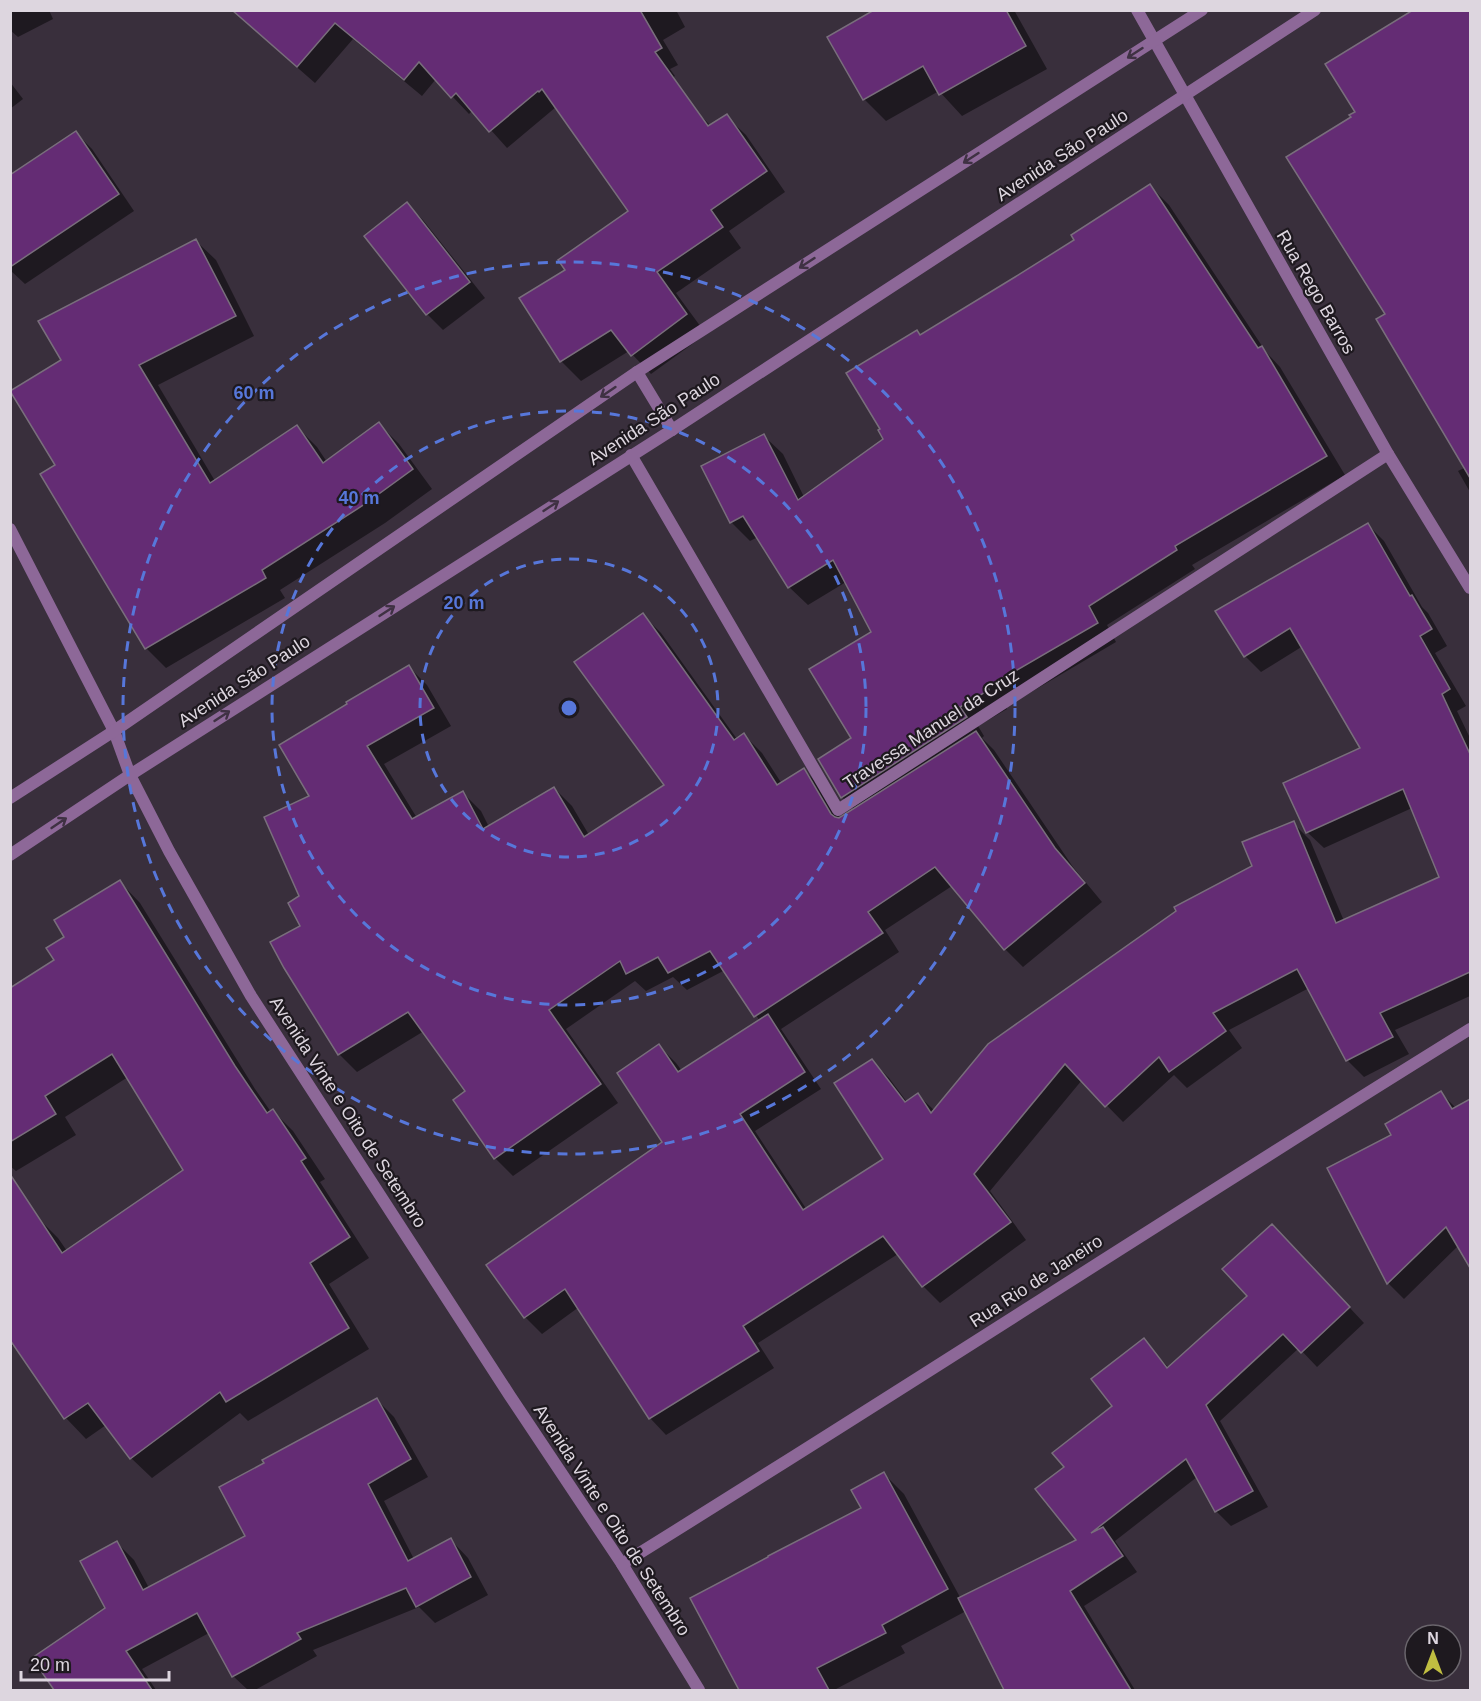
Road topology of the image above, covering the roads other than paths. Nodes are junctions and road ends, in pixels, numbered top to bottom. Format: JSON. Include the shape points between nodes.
{"nodes":[{"id":1,"x":1137,"y":10,"type":"edge"},
{"id":2,"x":1202,"y":10,"type":"edge"},
{"id":3,"x":1315,"y":10,"type":"edge"},
{"id":4,"x":1153,"y":41,"type":"junction"},
{"id":5,"x":1185,"y":96,"type":"junction"},
{"id":6,"x":637,"y":372,"type":"junction"},
{"id":7,"x":672,"y":430,"type":"junction"},
{"id":8,"x":1388,"y":454,"type":"junction"},
{"id":9,"x":631,"y":455,"type":"junction"},
{"id":10,"x":10,"y":529,"type":"edge"},
{"id":11,"x":1470,"y":588,"type":"edge"},
{"id":12,"x":114,"y":731,"type":"junction"},
{"id":13,"x":130,"y":775,"type":"junction"},
{"id":14,"x":10,"y":798,"type":"edge"},
{"id":15,"x":10,"y":855,"type":"edge"},
{"id":16,"x":1470,"y":1029,"type":"edge"},
{"id":17,"x":622,"y":1564,"type":"junction"},
{"id":18,"x":699,"y":1690,"type":"edge"}],
"edges":[{"from":1,"to":4,"type":"street","name":"Rua Rego Barros"},
{"from":2,"to":4,"type":"street","name":"Avenida São Paulo"},
{"from":3,"to":5,"type":"street","name":"Avenida São Paulo"},
{"from":4,"to":5,"type":"street","name":"Rua Rego Barros"},
{"from":4,"to":6,"type":"street","name":"Avenida São Paulo","one_way":true},
{"from":5,"to":7,"type":"street","name":"Avenida São Paulo"},
{"from":5,"to":8,"type":"street","name":"Rua Rego Barros"},
{"from":6,"to":7,"type":"street"},
{"from":6,"to":12,"type":"street","name":"Avenida São Paulo","one_way":true},
{"from":7,"to":9,"type":"street","name":"Avenida São Paulo"},
{"from":8,"to":9,"type":"street","name":"Travessa Manuel da Cruz","via":[[838,810]]},
{"from":8,"to":11,"type":"street","name":"Rua Rego Barros"},
{"from":13,"to":9,"type":"street","name":"Avenida São Paulo","one_way":true},
{"from":10,"to":12,"type":"street","name":"Avenida Vinte e Oito de Setembro"},
{"from":12,"to":13,"type":"street","name":"Avenida Vinte e Oito de Setembro"},
{"from":12,"to":14,"type":"street","name":"Avenida São Paulo"},
{"from":15,"to":13,"type":"street","name":"Avenida São Paulo","one_way":true},
{"from":13,"to":17,"type":"street","name":"Avenida Vinte e Oito de Setembro","via":[[251,996]]},
{"from":16,"to":17,"type":"street","name":"Rua Rio de Janeiro"},
{"from":17,"to":18,"type":"street","name":"Avenida Vinte e Oito de Setembro"}]}
